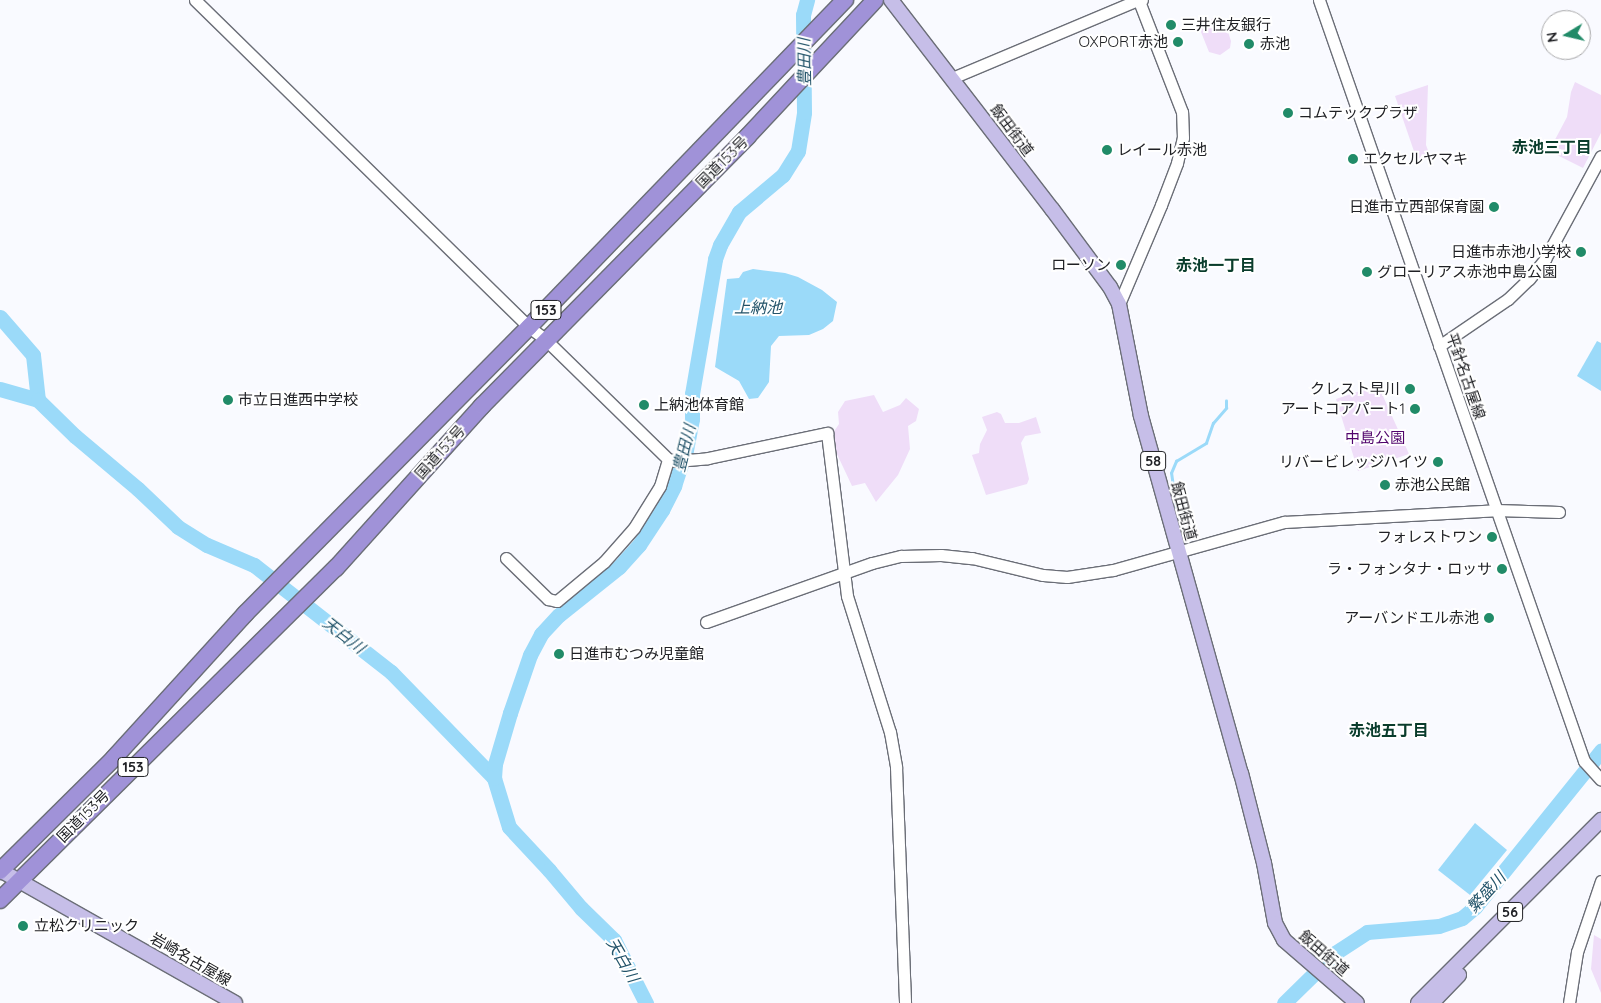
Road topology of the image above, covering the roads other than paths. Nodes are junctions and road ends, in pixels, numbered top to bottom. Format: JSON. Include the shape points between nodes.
{"nodes":[{"id":1,"x":195,"y":0,"type":"edge"},
{"id":2,"x":845,"y":0,"type":"edge"},
{"id":3,"x":875,"y":0,"type":"edge"},
{"id":4,"x":891,"y":0,"type":"edge"},
{"id":5,"x":1140,"y":0,"type":"edge"},
{"id":6,"x":1319,"y":0,"type":"edge"},
{"id":7,"x":952,"y":78,"type":"junction"},
{"id":8,"x":1601,"y":156,"type":"edge"},
{"id":9,"x":1119,"y":304,"type":"junction"},
{"id":10,"x":529,"y":327,"type":"junction"},
{"id":11,"x":546,"y":340,"type":"junction"},
{"id":12,"x":1439,"y":346,"type":"junction"},
{"id":13,"x":677,"y":460,"type":"junction"},
{"id":14,"x":1496,"y":510,"type":"junction"},
{"id":15,"x":1559,"y":512,"type":"dead end"},
{"id":16,"x":1177,"y":551,"type":"junction"},
{"id":17,"x":506,"y":558,"type":"dead end"},
{"id":18,"x":844,"y":574,"type":"junction"},
{"id":19,"x":706,"y":622,"type":"dead end"},
{"id":20,"x":1597,"y":776,"type":"edge"},
{"id":21,"x":1601,"y":820,"type":"edge"},
{"id":22,"x":1601,"y":833,"type":"edge"},
{"id":23,"x":0,"y":871,"type":"edge"},
{"id":24,"x":18,"y":880,"type":"junction"},
{"id":25,"x":1601,"y":881,"type":"edge"},
{"id":26,"x":0,"y":900,"type":"edge"},
{"id":27,"x":235,"y":1003,"type":"edge"},
{"id":28,"x":905,"y":1003,"type":"edge"},
{"id":29,"x":1357,"y":1003,"type":"edge"},
{"id":30,"x":1418,"y":1003,"type":"edge"},
{"id":31,"x":1432,"y":1003,"type":"edge"},
{"id":32,"x":1569,"y":1003,"type":"edge"}],
"edges":[{"from":1,"to":10,"type":"street"},
{"from":2,"to":10,"type":"highway","name":"国道153号","number":"153"},
{"from":3,"to":11,"type":"highway","name":"国道153号","number":"153","via":[[746,137]]},
{"from":4,"to":7,"type":"main road","name":"飯田街道","number":"58"},
{"from":5,"to":7,"type":"street"},
{"from":5,"to":9,"type":"street","via":[[1178,98],[1184,138],[1161,206]]},
{"from":6,"to":12,"type":"street","name":"平針名古屋線"},
{"from":7,"to":9,"type":"main road","name":"飯田街道","number":"58","via":[[1110,287]]},
{"from":8,"to":12,"type":"street","via":[[1546,259],[1529,279],[1508,300]]},
{"from":9,"to":16,"type":"main road","name":"飯田街道","number":"58","via":[[1141,416]]},
{"from":10,"to":11,"type":"street"},
{"from":10,"to":23,"type":"highway","name":"国道153号","number":"153","via":[[245,614],[114,758]]},
{"from":11,"to":13,"type":"street"},
{"from":11,"to":24,"type":"highway","name":"国道153号","number":"153","via":[[336,568]]},
{"from":12,"to":14,"type":"street","name":"平針名古屋線"},
{"from":13,"to":17,"type":"street","via":[[634,528],[604,562],[557,601],[548,599]]},
{"from":13,"to":18,"type":"street","via":[[708,458],[827,433]]},
{"from":14,"to":15,"type":"street"},
{"from":14,"to":16,"type":"street","via":[[1284,522]]},
{"from":14,"to":20,"type":"street","name":"平針名古屋線","via":[[1585,762]]},
{"from":16,"to":18,"type":"street","via":[[1095,574],[1067,577],[942,555],[900,556]]},
{"from":16,"to":29,"type":"main road","name":"飯田街道","number":"58","via":[[1241,773],[1264,863],[1275,923],[1284,940]]},
{"from":18,"to":19,"type":"street"},
{"from":18,"to":28,"type":"street","via":[[849,606],[890,732],[896,767]]},
{"from":21,"to":30,"type":"main road","number":"56"},
{"from":22,"to":31,"type":"main road","number":"56"},
{"from":23,"to":24,"type":"main road","name":"岩崎名古屋線"},
{"from":24,"to":26,"type":"highway","name":"国道153号","number":"153"},
{"from":24,"to":27,"type":"main road","name":"岩崎名古屋線"},
{"from":25,"to":32,"type":"street","via":[[1578,952]]}]}
